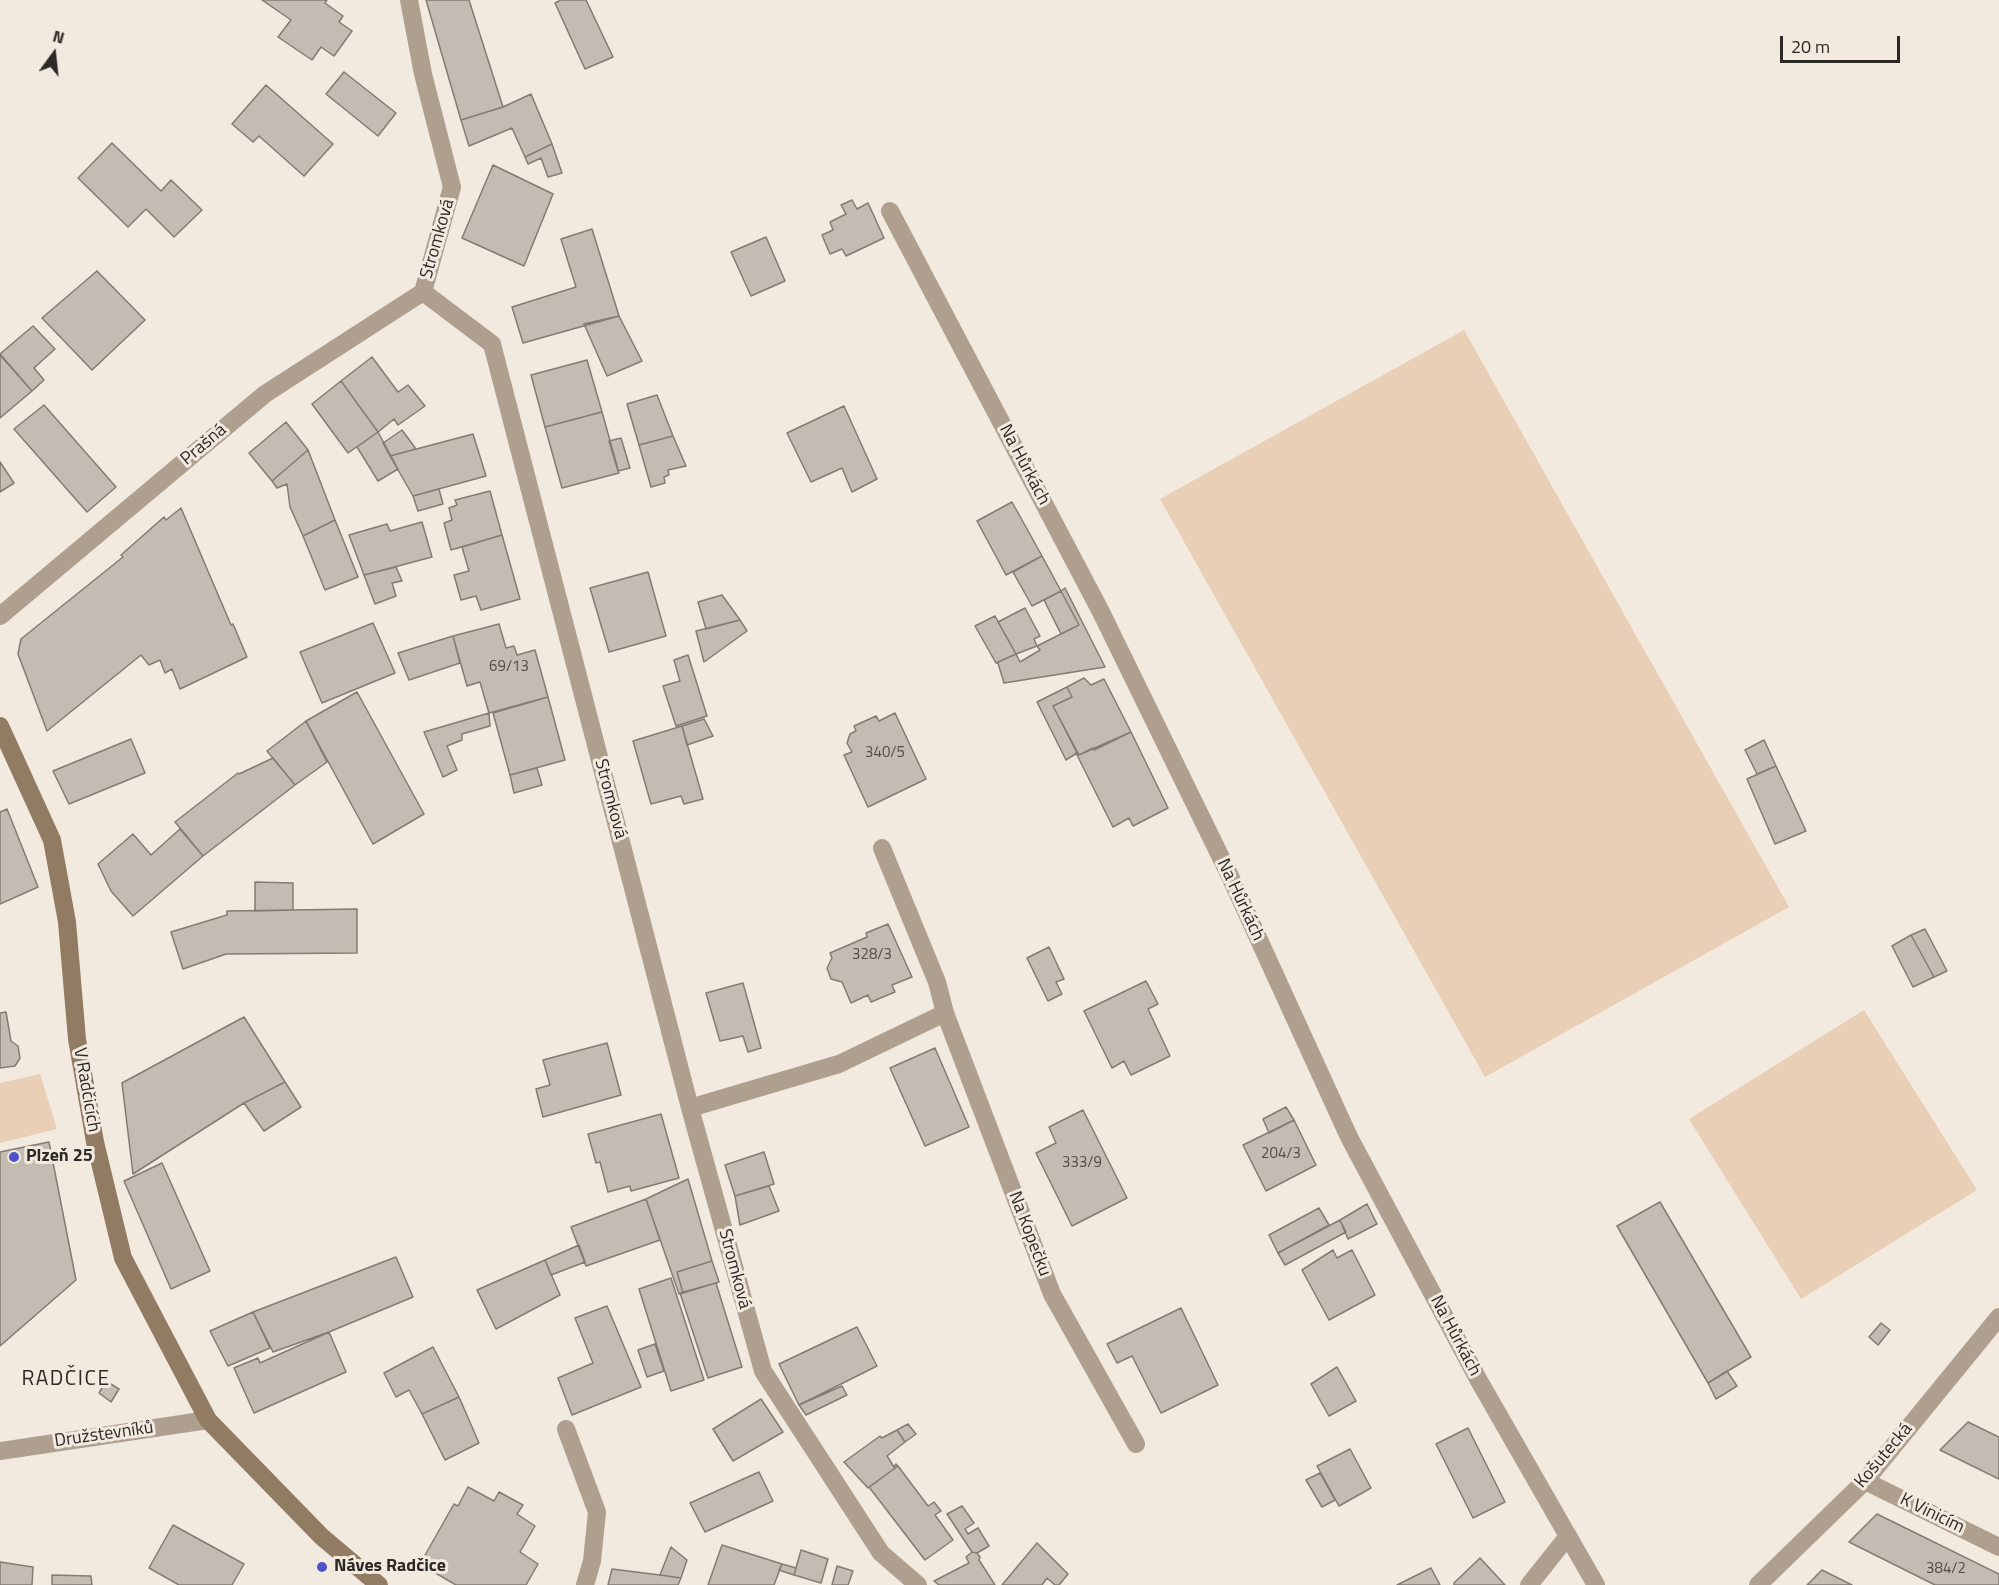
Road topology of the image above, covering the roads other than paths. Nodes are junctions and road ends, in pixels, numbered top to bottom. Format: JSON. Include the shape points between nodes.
{"nodes":[{"id":1,"x":409,"y":0,"type":"edge"},
{"id":2,"x":890,"y":211,"type":"dead end"},
{"id":3,"x":423,"y":292,"type":"junction"},
{"id":4,"x":0,"y":616,"type":"edge"},
{"id":5,"x":0,"y":726,"type":"edge"},
{"id":6,"x":882,"y":848,"type":"dead end"},
{"id":7,"x":945,"y":1012,"type":"junction"},
{"id":8,"x":690,"y":1108,"type":"junction"},
{"id":9,"x":1998,"y":1320,"type":"edge"},
{"id":10,"x":208,"y":1420,"type":"junction"},
{"id":11,"x":566,"y":1429,"type":"dead end"},
{"id":12,"x":1136,"y":1444,"type":"dead end"},
{"id":13,"x":0,"y":1451,"type":"edge"},
{"id":14,"x":1865,"y":1481,"type":"junction"},
{"id":15,"x":1568,"y":1536,"type":"junction"},
{"id":16,"x":1999,"y":1547,"type":"edge"},
{"id":17,"x":379,"y":1585,"type":"edge"},
{"id":18,"x":585,"y":1585,"type":"edge"},
{"id":19,"x":918,"y":1585,"type":"edge"},
{"id":20,"x":1529,"y":1585,"type":"edge"},
{"id":21,"x":1596,"y":1585,"type":"edge"},
{"id":22,"x":1758,"y":1585,"type":"edge"}],
"edges":[{"from":1,"to":3,"type":"street","name":"Stromková","via":[[452,188]]},
{"from":2,"to":15,"type":"street","name":"Na Hůrkách","via":[[1101,612],[1228,872],[1349,1137],[1478,1379]]},
{"from":3,"to":4,"type":"street","name":"Prašná","via":[[265,394]]},
{"from":3,"to":8,"type":"street","name":"Stromková","via":[[492,344]]},
{"from":5,"to":10,"type":"street","name":"V Radčicích","via":[[52,840],[67,922],[76,1039],[95,1142],[123,1258]]},
{"from":6,"to":7,"type":"street","name":"Na Kopečku","via":[[937,981]]},
{"from":7,"to":8,"type":"street","via":[[839,1064]]},
{"from":7,"to":12,"type":"street","name":"Na Kopečku","via":[[1052,1294]]},
{"from":8,"to":19,"type":"street","name":"Stromková","via":[[763,1371],[881,1553]]},
{"from":9,"to":14,"type":"street","name":"Košutecká"},
{"from":10,"to":13,"type":"street","name":"Družstevníků"},
{"from":10,"to":17,"type":"street","name":"V Radčicích","via":[[321,1536]]},
{"from":11,"to":18,"type":"street","via":[[597,1512],[592,1561]]},
{"from":14,"to":16,"type":"street","name":"K Vinicím"},
{"from":14,"to":22,"type":"street","name":"Košutecká"},
{"from":15,"to":20,"type":"street"},
{"from":15,"to":21,"type":"street","name":"Na Hůrkách"}]}
